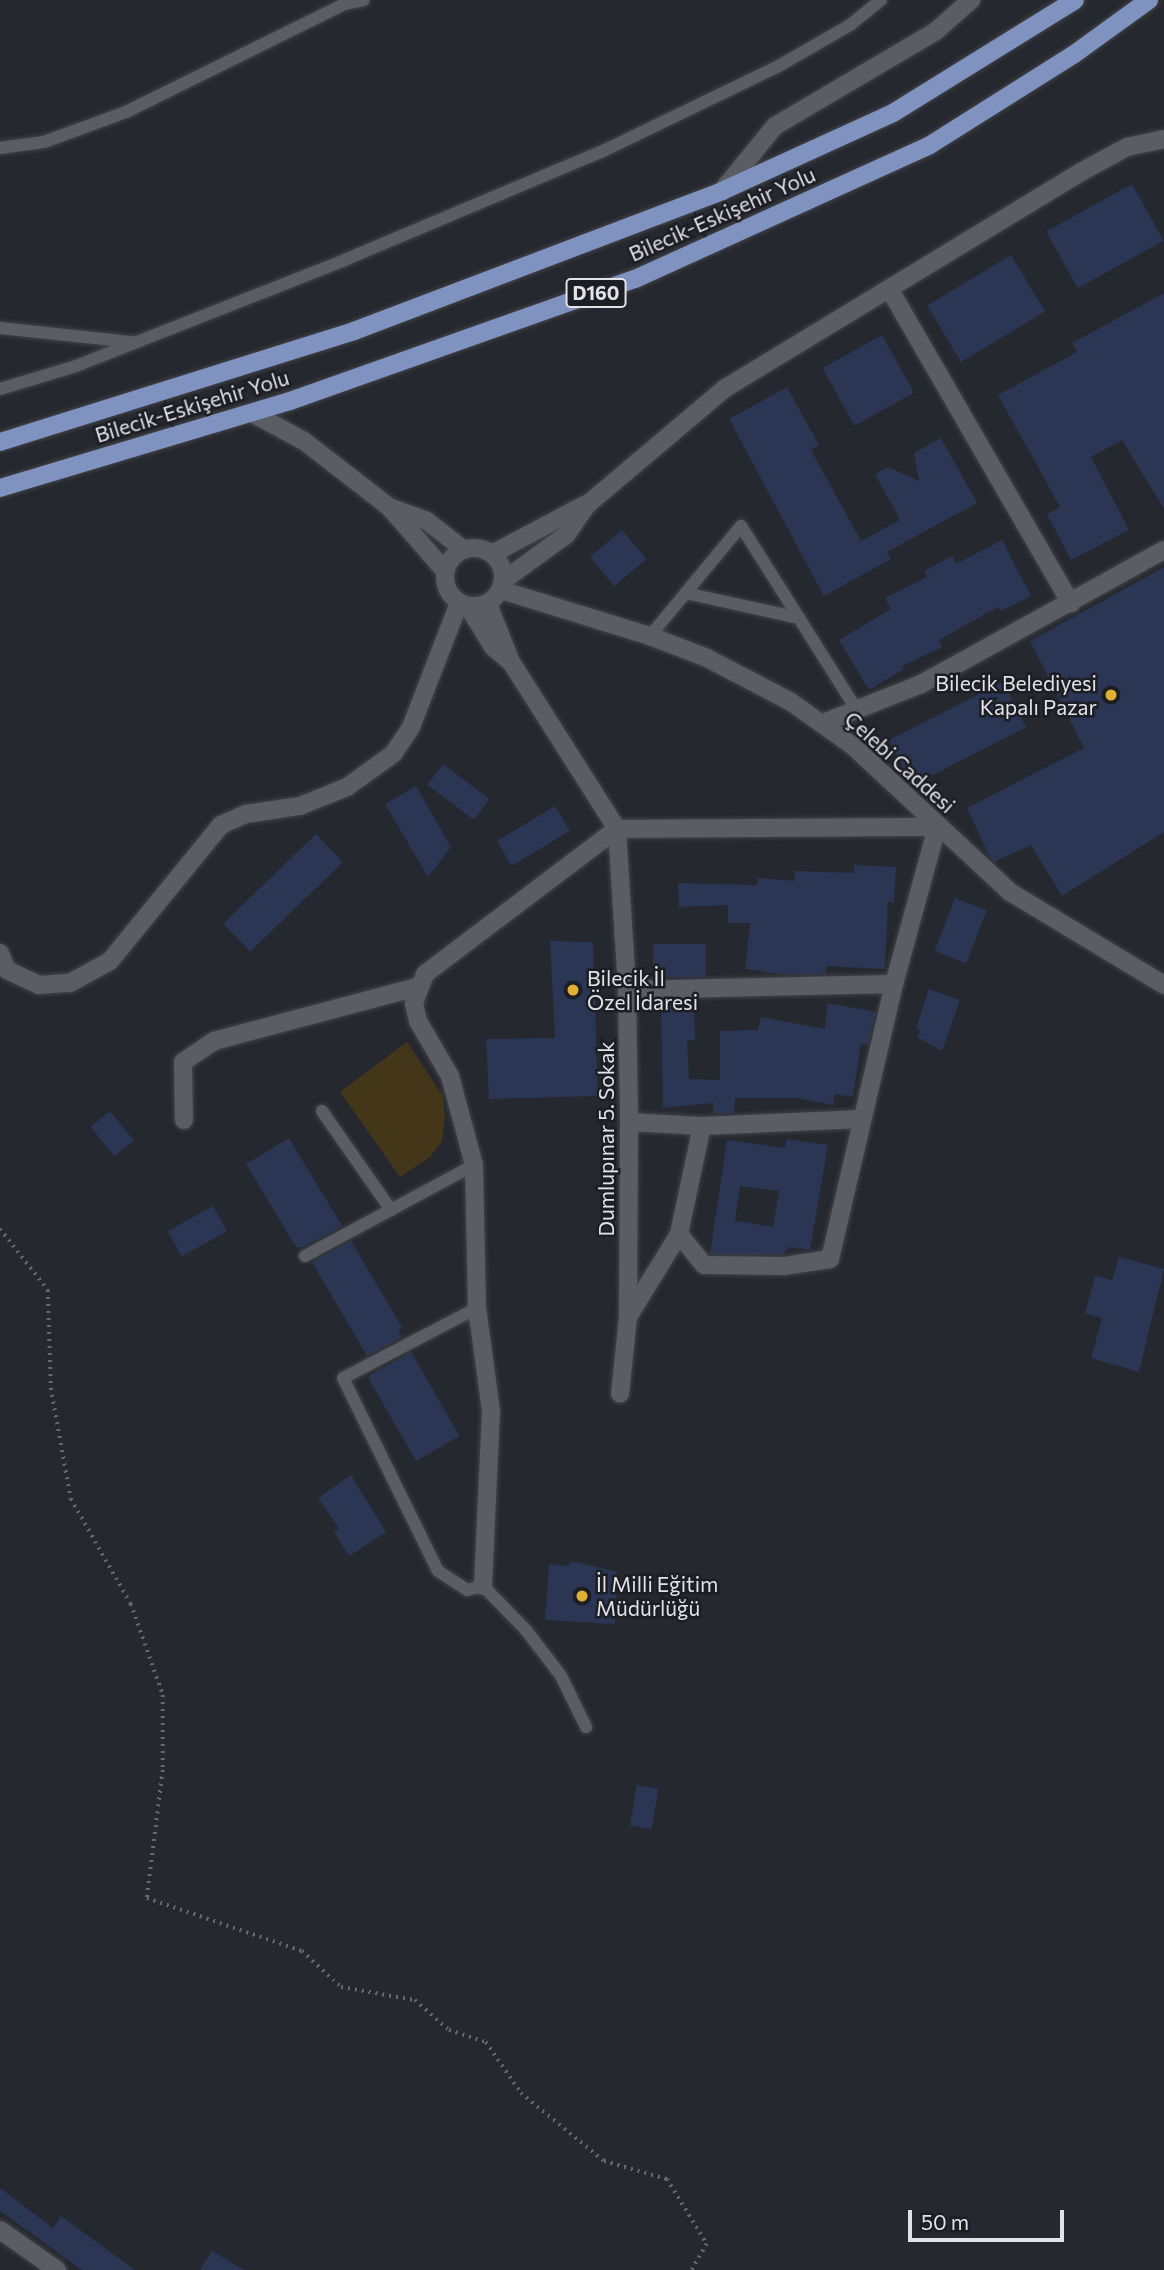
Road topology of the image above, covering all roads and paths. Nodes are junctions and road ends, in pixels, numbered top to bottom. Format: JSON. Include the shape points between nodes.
{"nodes":[{"id":1,"x":364,"y":0,"type":"edge"},
{"id":2,"x":881,"y":0,"type":"edge"},
{"id":3,"x":971,"y":0,"type":"edge"},
{"id":4,"x":1075,"y":0,"type":"edge"},
{"id":5,"x":1149,"y":0,"type":"edge"},
{"id":6,"x":1164,"y":139,"type":"edge"},
{"id":7,"x":0,"y":148,"type":"edge"},
{"id":8,"x":722,"y":191,"type":"junction"},
{"id":9,"x":890,"y":290,"type":"junction"},
{"id":10,"x":0,"y":328,"type":"edge"},
{"id":11,"x":134,"y":343,"type":"junction"},
{"id":12,"x":0,"y":389,"type":"edge"},
{"id":13,"x":252,"y":413,"type":"junction"},
{"id":14,"x":0,"y":442,"type":"edge"},
{"id":15,"x":0,"y":488,"type":"edge"},
{"id":16,"x":587,"y":504,"type":"junction"},
{"id":17,"x":389,"y":507,"type":"junction"},
{"id":18,"x":464,"y":550,"type":"junction"},
{"id":19,"x":1164,"y":550,"type":"edge"},
{"id":20,"x":492,"y":554,"type":"junction"},
{"id":21,"x":445,"y":571,"type":"junction"},
{"id":22,"x":503,"y":585,"type":"junction"},
{"id":23,"x":690,"y":594,"type":"junction"},
{"id":24,"x":1071,"y":603,"type":"junction"},
{"id":25,"x":488,"y":604,"type":"junction"},
{"id":26,"x":464,"y":605,"type":"junction"},
{"id":27,"x":799,"y":618,"type":"junction"},
{"id":28,"x":650,"y":636,"type":"junction"},
{"id":29,"x":511,"y":662,"type":"junction"},
{"id":30,"x":856,"y":710,"type":"junction"},
{"id":31,"x":823,"y":723,"type":"junction"},
{"id":32,"x":937,"y":828,"type":"junction"},
{"id":33,"x":617,"y":829,"type":"junction"},
{"id":34,"x":0,"y":953,"type":"edge"},
{"id":35,"x":894,"y":984,"type":"junction"},
{"id":36,"x":1164,"y":985,"type":"edge"},
{"id":37,"x":417,"y":987,"type":"junction"},
{"id":38,"x":627,"y":990,"type":"junction"},
{"id":39,"x":322,"y":1111,"type":"dead end"},
{"id":40,"x":862,"y":1119,"type":"junction"},
{"id":41,"x":184,"y":1120,"type":"dead end"},
{"id":42,"x":629,"y":1122,"type":"junction"},
{"id":43,"x":702,"y":1126,"type":"junction"},
{"id":44,"x":474,"y":1165,"type":"junction"},
{"id":45,"x":391,"y":1210,"type":"junction"},
{"id":46,"x":0,"y":1228,"type":"edge"},
{"id":47,"x":679,"y":1234,"type":"junction"},
{"id":48,"x":305,"y":1256,"type":"dead end"},
{"id":49,"x":477,"y":1308,"type":"junction"},
{"id":50,"x":628,"y":1317,"type":"junction"},
{"id":51,"x":620,"y":1394,"type":"dead end"},
{"id":52,"x":483,"y":1586,"type":"junction"},
{"id":53,"x":586,"y":1727,"type":"dead end"},
{"id":54,"x":0,"y":2230,"type":"edge"},
{"id":55,"x":57,"y":2270,"type":"edge"},
{"id":56,"x":692,"y":2270,"type":"edge"}],
"edges":[{"from":1,"to":7,"type":"lane","via":[[345,4],[126,112],[44,142]]},
{"from":2,"to":11,"type":"lane","via":[[850,25],[777,67],[603,151]]},
{"from":3,"to":8,"type":"street","via":[[936,31],[775,126]]},
{"from":4,"to":8,"type":"main road","name":"Bilecik-Eskişehir Yolu","number":"D160","via":[[893,113]]},
{"from":5,"to":13,"type":"main road","name":"Bilecik-Eskişehir Yolu","number":"D160","via":[[1073,55],[930,145],[635,279]]},
{"from":6,"to":9,"type":"street","via":[[1127,147],[1079,173]]},
{"from":8,"to":14,"type":"main road","name":"Bilecik-Eskişehir Yolu","number":"D160","via":[[354,331]]},
{"from":9,"to":16,"type":"street","via":[[724,389]]},
{"from":9,"to":24,"type":"street"},
{"from":10,"to":11,"type":"lane"},
{"from":11,"to":12,"type":"lane"},
{"from":13,"to":15,"type":"main road","name":"Bilecik-Eskişehir Yolu","number":"D160"},
{"from":13,"to":17,"type":"street","via":[[304,441]]},
{"from":16,"to":20,"type":"street"},
{"from":16,"to":22,"type":"street","via":[[566,535]]},
{"from":17,"to":18,"type":"street","via":[[427,521]]},
{"from":17,"to":21,"type":"street"},
{"from":18,"to":20,"type":"street"},
{"from":18,"to":21,"type":"street"},
{"from":19,"to":24,"type":"street"},
{"from":20,"to":22,"type":"street"},
{"from":21,"to":26,"type":"street","via":[[447,589]]},
{"from":22,"to":25,"type":"street"},
{"from":22,"to":28,"type":"street","name":"Çelebi Caddesi"},
{"from":23,"to":27,"type":"lane"},
{"from":23,"to":27,"type":"lane","via":[[741,526]]},
{"from":23,"to":28,"type":"lane"},
{"from":24,"to":30,"type":"street","via":[[920,684]]},
{"from":25,"to":26,"type":"street"},
{"from":25,"to":29,"type":"street","name":"Dumlupınar 5. Sokak"},
{"from":26,"to":29,"type":"street","name":"Dumlupınar 5. Sokak","via":[[493,647]]},
{"from":26,"to":34,"type":"street","via":[[411,727],[393,754],[347,787],[300,806],[246,814],[221,825],[110,961],[70,983],[39,985],[7,970]]},
{"from":27,"to":30,"type":"lane"},
{"from":28,"to":31,"type":"street","name":"Çelebi Caddesi","via":[[748,677]]},
{"from":29,"to":33,"type":"street","name":"Dumlupınar 5. Sokak"},
{"from":30,"to":31,"type":"street"},
{"from":31,"to":32,"type":"street","name":"Çelebi Caddesi"},
{"from":32,"to":33,"type":"street"},
{"from":32,"to":35,"type":"street"},
{"from":32,"to":36,"type":"street","name":"Çelebi Caddesi","via":[[1010,892]]},
{"from":33,"to":37,"type":"street","via":[[455,950],[425,974]]},
{"from":33,"to":38,"type":"street","name":"Dumlupınar 5. Sokak"},
{"from":35,"to":38,"type":"street"},
{"from":35,"to":40,"type":"street"},
{"from":37,"to":41,"type":"street","via":[[214,1041],[183,1062]]},
{"from":37,"to":44,"type":"street","via":[[418,1021],[450,1076]]},
{"from":38,"to":42,"type":"street","name":"Dumlupınar 5. Sokak"},
{"from":39,"to":45,"type":"lane"},
{"from":40,"to":43,"type":"street"},
{"from":40,"to":47,"type":"street","via":[[830,1259],[784,1266],[704,1265]]},
{"from":42,"to":43,"type":"street"},
{"from":42,"to":50,"type":"street","name":"Dumlupınar 5. Sokak"},
{"from":43,"to":47,"type":"street"},
{"from":44,"to":45,"type":"lane"},
{"from":44,"to":49,"type":"street"},
{"from":45,"to":48,"type":"lane"},
{"from":46,"to":56,"type":"path","via":[[48,1290],[51,1388],[71,1499],[131,1604],[163,1695],[163,1770],[147,1898],[302,1951],[341,1987],[415,2000],[449,2030],[486,2042],[522,2093],[604,2161],[667,2179],[707,2244]]},
{"from":47,"to":50,"type":"street"},
{"from":49,"to":52,"type":"street","via":[[491,1411]]},
{"from":49,"to":52,"type":"lane","via":[[343,1378],[438,1571],[467,1590]]},
{"from":50,"to":51,"type":"street","name":"Dumlupınar 5. Sokak"},
{"from":52,"to":53,"type":"lane","via":[[545,1652]]},
{"from":54,"to":55,"type":"street"}]}
